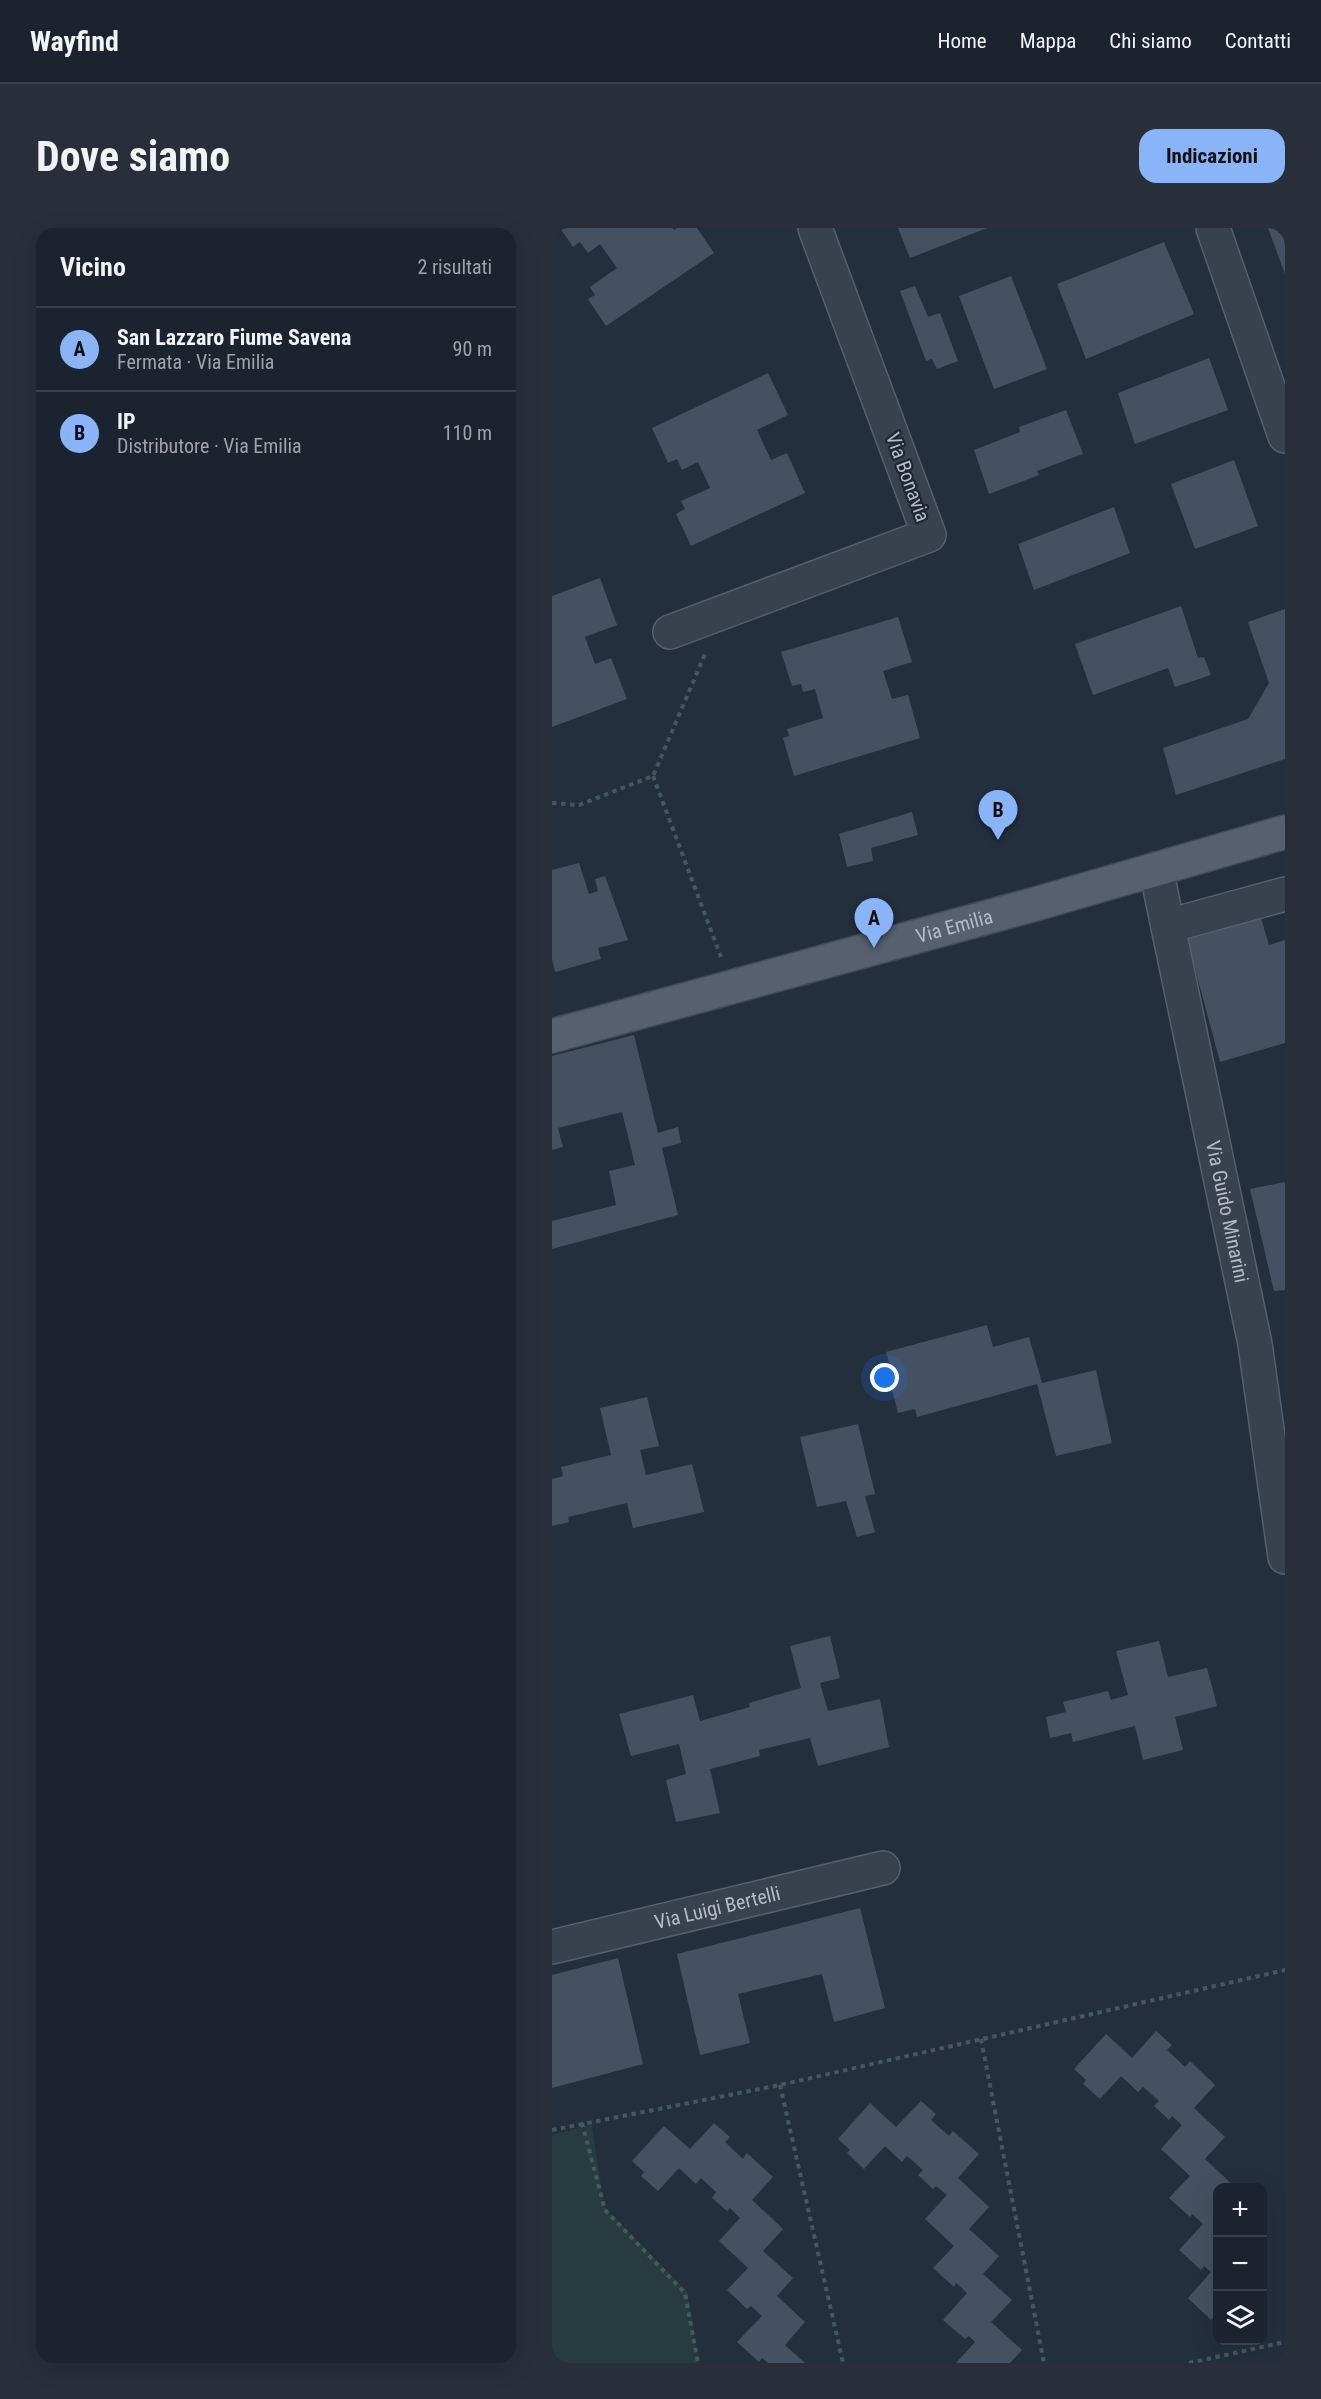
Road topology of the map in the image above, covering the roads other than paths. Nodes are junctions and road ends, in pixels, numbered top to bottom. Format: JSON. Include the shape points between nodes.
{"nodes":[{"id":1,"x":815,"y":228,"type":"edge"},
{"id":2,"x":1213,"y":228,"type":"edge"},
{"id":3,"x":1285,"y":436,"type":"edge"},
{"id":4,"x":670,"y":633,"type":"dead end"},
{"id":5,"x":1285,"y":832,"type":"edge"},
{"id":6,"x":1156,"y":869,"type":"junction"},
{"id":7,"x":1285,"y":894,"type":"edge"},
{"id":8,"x":1168,"y":926,"type":"junction"},
{"id":9,"x":552,"y":1036,"type":"edge"},
{"id":10,"x":1285,"y":1557,"type":"edge"},
{"id":11,"x":883,"y":1868,"type":"dead end"},
{"id":12,"x":552,"y":1947,"type":"edge"}],
"edges":[{"from":1,"to":4,"type":"street","name":"Via Bonavia","via":[[929,535]]},
{"from":2,"to":3,"type":"street"},
{"from":5,"to":6,"type":"main road","name":"Via Emilia"},
{"from":6,"to":8,"type":"street","name":"Via Guido Minarini"},
{"from":6,"to":9,"type":"main road","name":"Via Emilia"},
{"from":7,"to":8,"type":"street"},
{"from":8,"to":10,"type":"street","name":"Via Guido Minarini","via":[[1255,1344]]},
{"from":11,"to":12,"type":"street","name":"Via Luigi Bertelli"}]}
